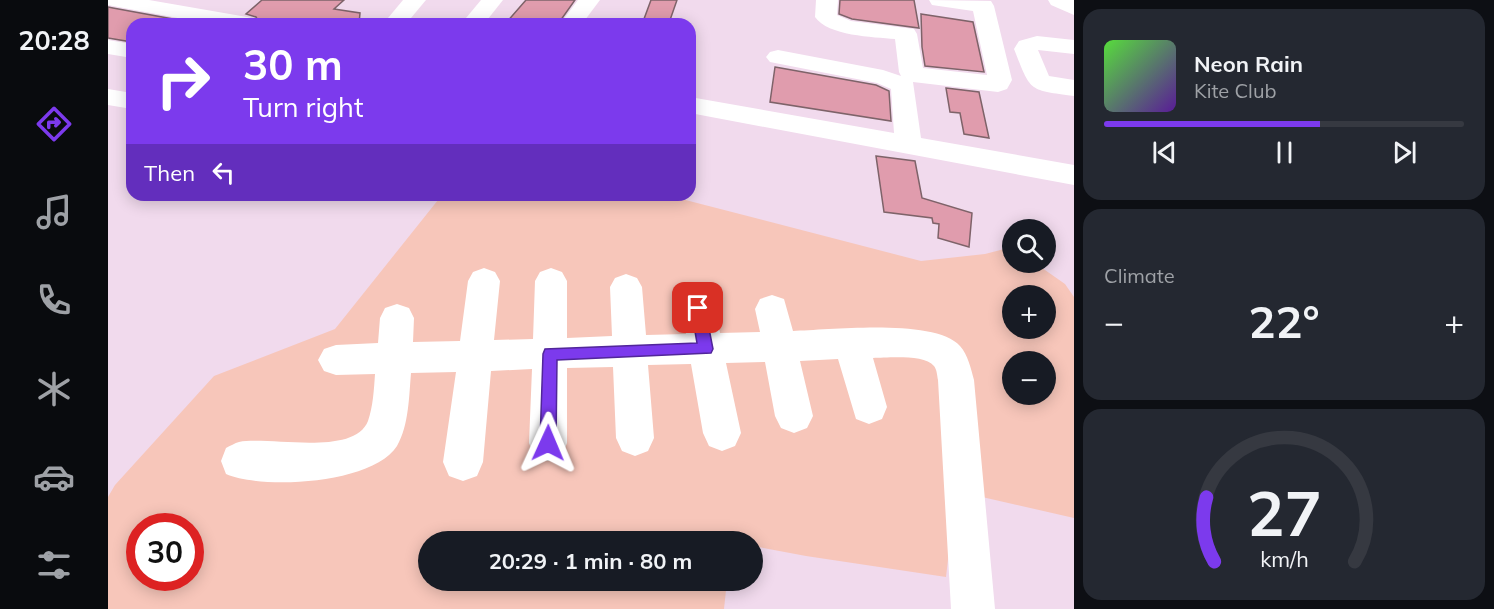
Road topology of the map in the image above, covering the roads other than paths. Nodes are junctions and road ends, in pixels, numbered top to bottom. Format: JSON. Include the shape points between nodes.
{"nodes":[{"id":1,"x":113,"y":0,"type":"edge"},
{"id":2,"x":415,"y":0,"type":"edge"},
{"id":3,"x":492,"y":0,"type":"edge"},
{"id":4,"x":589,"y":0,"type":"edge"},
{"id":5,"x":605,"y":0,"type":"edge"},
{"id":6,"x":827,"y":0,"type":"edge"},
{"id":7,"x":940,"y":0,"type":"edge"},
{"id":8,"x":1059,"y":0,"type":"edge"},
{"id":9,"x":1074,"y":8,"type":"edge"},
{"id":10,"x":214,"y":18,"type":"edge"},
{"id":11,"x":399,"y":18,"type":"edge"},
{"id":12,"x":477,"y":18,"type":"edge"},
{"id":13,"x":576,"y":18,"type":"edge"},
{"id":14,"x":594,"y":18,"type":"edge"},
{"id":15,"x":1051,"y":22,"type":"dead end"},
{"id":16,"x":1074,"y":24,"type":"edge"},
{"id":17,"x":108,"y":47,"type":"edge"},
{"id":18,"x":1074,"y":47,"type":"edge"},
{"id":19,"x":126,"y":50,"type":"edge"},
{"id":20,"x":778,"y":57,"type":"dead end"},
{"id":21,"x":1074,"y":88,"type":"edge"},
{"id":22,"x":108,"y":97,"type":"edge"},
{"id":23,"x":126,"y":100,"type":"edge"},
{"id":24,"x":696,"y":106,"type":"edge"},
{"id":25,"x":908,"y":145,"type":"junction"},
{"id":26,"x":1074,"y":175,"type":"edge"},
{"id":27,"x":484,"y":281,"type":"dead end"},
{"id":28,"x":551,"y":281,"type":"dead end"},
{"id":29,"x":626,"y":287,"type":"dead end"},
{"id":30,"x":698,"y":308,"type":"dead end"},
{"id":31,"x":772,"y":309,"type":"dead end"},
{"id":32,"x":396,"y":318,"type":"dead end"},
{"id":33,"x":851,"y":344,"type":"junction"},
{"id":34,"x":780,"y":346,"type":"junction"},
{"id":35,"x":706,"y":349,"type":"junction"},
{"id":36,"x":631,"y":351,"type":"junction"},
{"id":37,"x":550,"y":354,"type":"junction"},
{"id":38,"x":475,"y":356,"type":"junction"},
{"id":39,"x":394,"y":358,"type":"junction"},
{"id":40,"x":336,"y":360,"type":"dead end"},
{"id":41,"x":869,"y":407,"type":"dead end"},
{"id":42,"x":795,"y":416,"type":"dead end"},
{"id":43,"x":722,"y":433,"type":"dead end"},
{"id":44,"x":634,"y":438,"type":"dead end"},
{"id":45,"x":548,"y":443,"type":"dead end"},
{"id":46,"x":240,"y":461,"type":"dead end"},
{"id":47,"x":463,"y":462,"type":"dead end"},
{"id":48,"x":973,"y":609,"type":"edge"}],
"edges":[{"from":1,"to":10,"type":"street"},
{"from":2,"to":11,"type":"street"},
{"from":3,"to":12,"type":"street"},
{"from":4,"to":13,"type":"street"},
{"from":5,"to":14,"type":"street"},
{"from":6,"to":7,"type":"street","via":[[826,17],[830,21],[906,34],[911,72],[916,75],[998,84],[983,6]]},
{"from":8,"to":9,"type":"street"},
{"from":15,"to":16,"type":"street"},
{"from":17,"to":19,"type":"street"},
{"from":18,"to":21,"type":"street","via":[[1037,43],[1026,49],[1039,81]]},
{"from":20,"to":25,"type":"street","via":[[883,77],[903,85]]},
{"from":22,"to":23,"type":"street"},
{"from":24,"to":25,"type":"street"},
{"from":25,"to":26,"type":"street"},
{"from":27,"to":38,"type":"street"},
{"from":28,"to":37,"type":"street"},
{"from":29,"to":36,"type":"street"},
{"from":30,"to":35,"type":"street"},
{"from":31,"to":34,"type":"street"},
{"from":32,"to":39,"type":"street"},
{"from":33,"to":34,"type":"street"},
{"from":33,"to":41,"type":"street"},
{"from":33,"to":48,"type":"street","via":[[912,344],[948,356],[952,365]]},
{"from":34,"to":35,"type":"street"},
{"from":34,"to":42,"type":"street"},
{"from":35,"to":36,"type":"street"},
{"from":35,"to":43,"type":"street"},
{"from":36,"to":37,"type":"street"},
{"from":36,"to":44,"type":"street"},
{"from":37,"to":38,"type":"street"},
{"from":37,"to":45,"type":"street"},
{"from":38,"to":39,"type":"street"},
{"from":38,"to":47,"type":"street"},
{"from":39,"to":40,"type":"street"},
{"from":39,"to":46,"type":"street","via":[[384,432],[365,450],[335,460]]}]}
